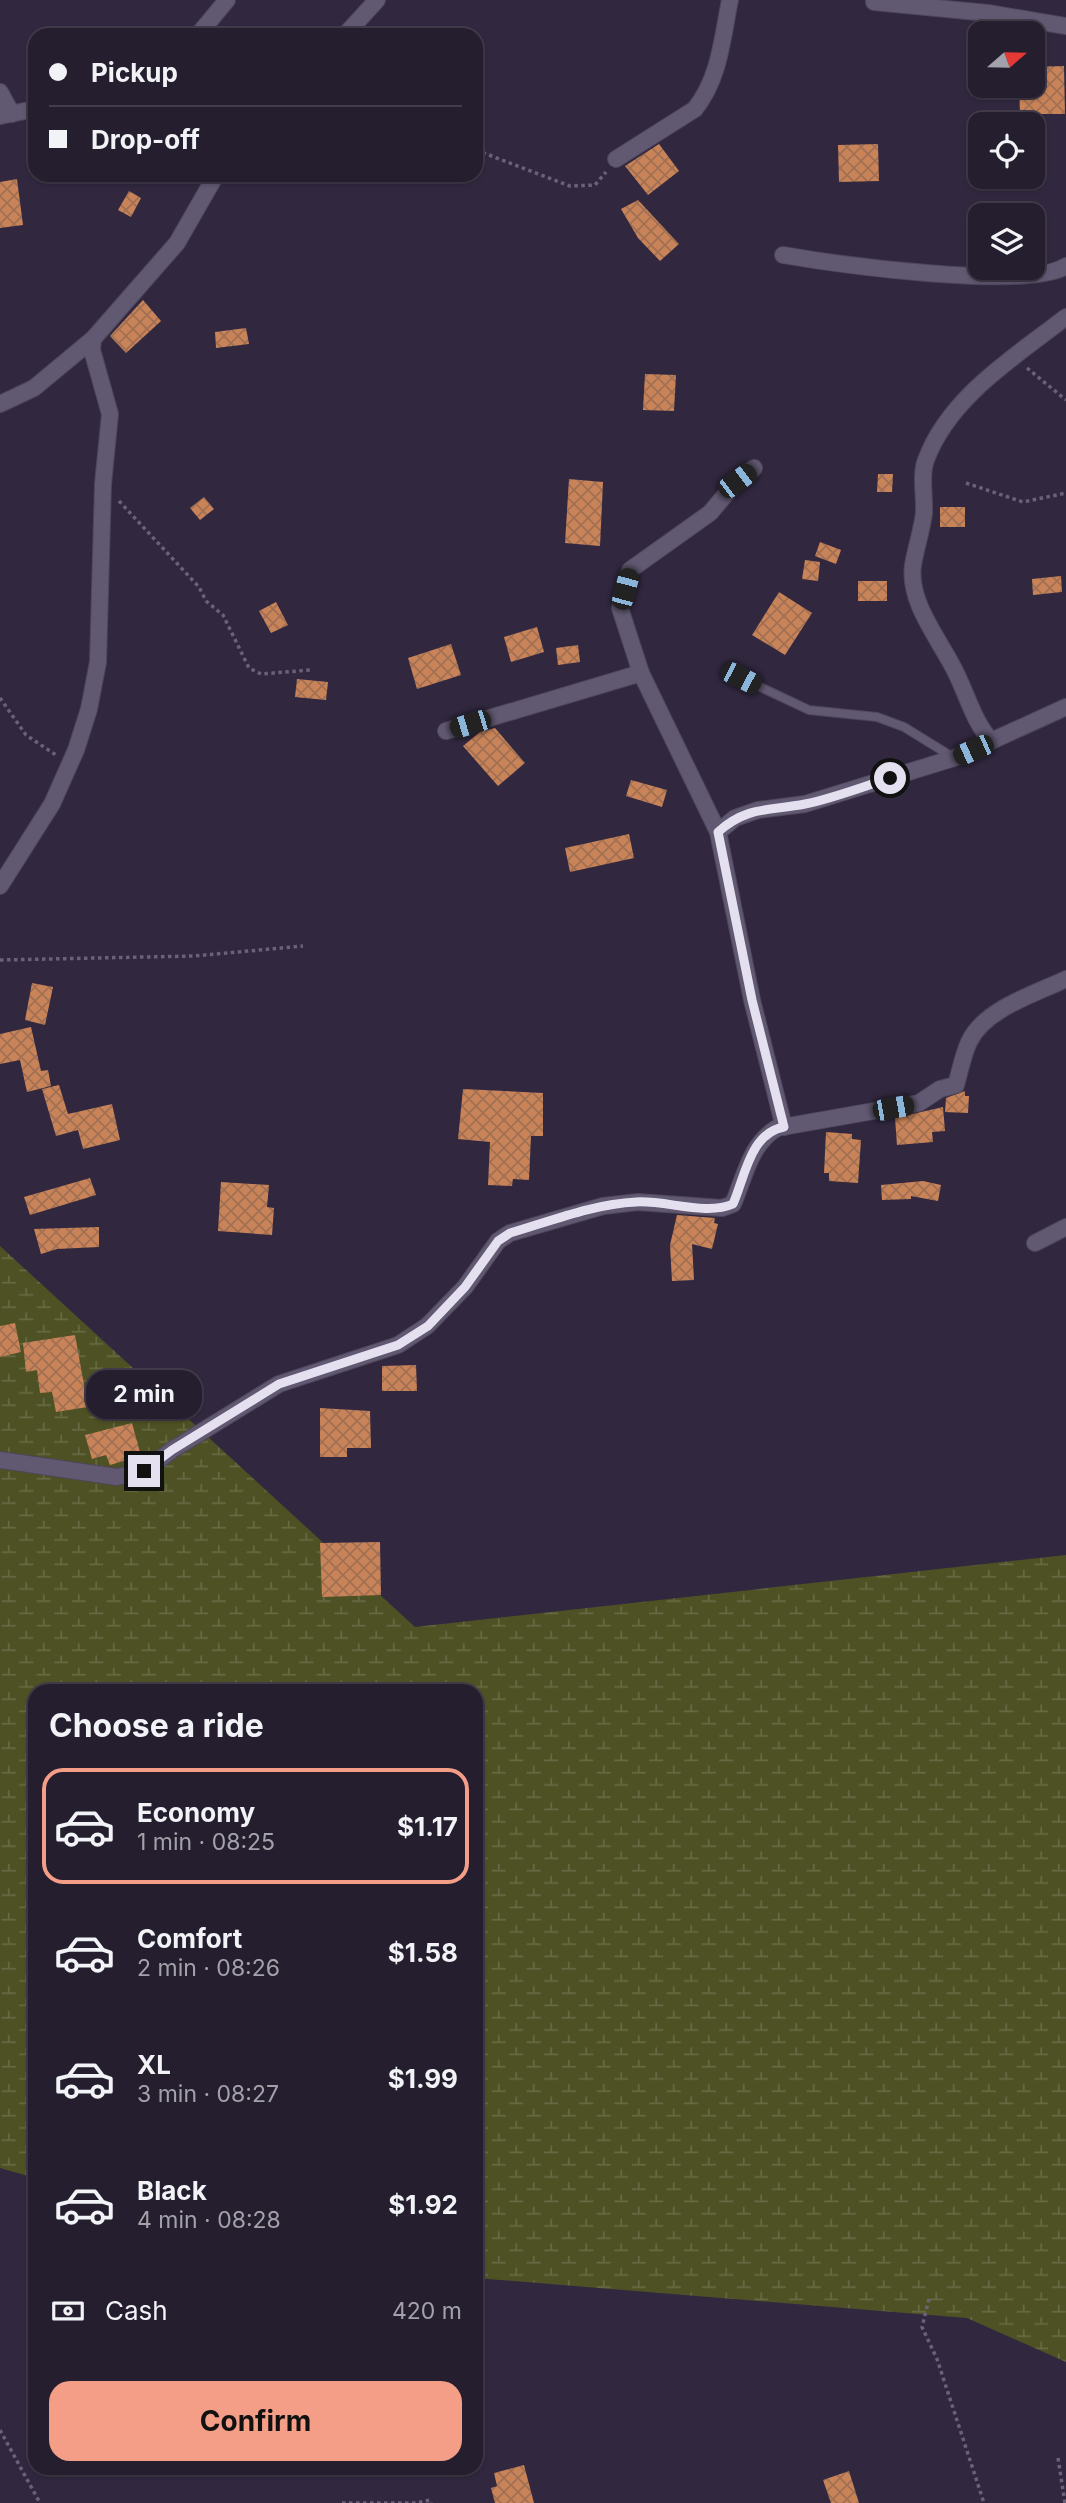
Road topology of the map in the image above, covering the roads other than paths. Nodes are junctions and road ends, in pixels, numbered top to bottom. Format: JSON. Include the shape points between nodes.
{"nodes":[{"id":1,"x":227,"y":0,"type":"edge"},
{"id":2,"x":377,"y":0,"type":"edge"},
{"id":3,"x":730,"y":0,"type":"edge"},
{"id":4,"x":874,"y":2,"type":"dead end"},
{"id":5,"x":1066,"y":26,"type":"edge"},
{"id":6,"x":204,"y":28,"type":"edge"},
{"id":7,"x":351,"y":28,"type":"edge"},
{"id":8,"x":0,"y":92,"type":"edge"},
{"id":9,"x":28,"y":110,"type":"edge"},
{"id":10,"x":6,"y":115,"type":"edge"},
{"id":11,"x":616,"y":159,"type":"road end"},
{"id":12,"x":212,"y":182,"type":"edge"},
{"id":13,"x":783,"y":255,"type":"dead end"},
{"id":14,"x":1066,"y":266,"type":"edge"},
{"id":15,"x":1066,"y":317,"type":"edge"},
{"id":16,"x":93,"y":339,"type":"junction"},
{"id":17,"x":0,"y":404,"type":"edge"},
{"id":18,"x":754,"y":468,"type":"dead end"},
{"id":19,"x":641,"y":673,"type":"junction"},
{"id":20,"x":741,"y":678,"type":"dead end"},
{"id":21,"x":1066,"y":707,"type":"edge"},
{"id":22,"x":446,"y":732,"type":"dead end"},
{"id":23,"x":991,"y":741,"type":"junction"},
{"id":24,"x":954,"y":758,"type":"junction"},
{"id":25,"x":718,"y":832,"type":"junction"},
{"id":26,"x":0,"y":886,"type":"edge"},
{"id":27,"x":1066,"y":979,"type":"edge"},
{"id":28,"x":784,"y":1127,"type":"junction"},
{"id":29,"x":1066,"y":1227,"type":"edge"},
{"id":30,"x":1035,"y":1243,"type":"dead end"},
{"id":31,"x":0,"y":1460,"type":"edge"}],
"edges":[{"from":1,"to":6,"type":"street"},
{"from":2,"to":7,"type":"street"},
{"from":3,"to":11,"type":"street","via":[[716,72],[703,98],[695,109]]},
{"from":4,"to":5,"type":"street"},
{"from":8,"to":10,"type":"street"},
{"from":9,"to":10,"type":"street"},
{"from":12,"to":16,"type":"street","via":[[177,243]]},
{"from":13,"to":14,"type":"street","via":[[852,267],[1018,276]]},
{"from":15,"to":23,"type":"street","via":[[988,378],[951,417],[925,461],[914,595],[968,694],[975,722]]},
{"from":16,"to":17,"type":"street","via":[[33,388]]},
{"from":16,"to":26,"type":"street","via":[[110,415],[103,484],[98,662],[89,709],[52,804]]},
{"from":18,"to":19,"type":"street","via":[[710,513],[629,570],[620,608]]},
{"from":19,"to":22,"type":"street"},
{"from":19,"to":25,"type":"street"},
{"from":20,"to":24,"type":"lane","via":[[809,710],[877,717],[904,727]]},
{"from":21,"to":23,"type":"street"},
{"from":23,"to":24,"type":"street"},
{"from":24,"to":25,"type":"street","via":[[805,804],[758,810],[734,818]]},
{"from":25,"to":28,"type":"street"},
{"from":27,"to":28,"type":"street","via":[[981,1025],[969,1041],[956,1085],[919,1103]]},
{"from":28,"to":31,"type":"street","via":[[763,1136],[756,1146],[733,1204],[709,1209],[638,1202],[603,1206],[510,1233],[498,1241],[465,1287],[428,1326],[398,1345],[279,1384],[144,1471],[117,1477]]},
{"from":29,"to":30,"type":"street"}]}
